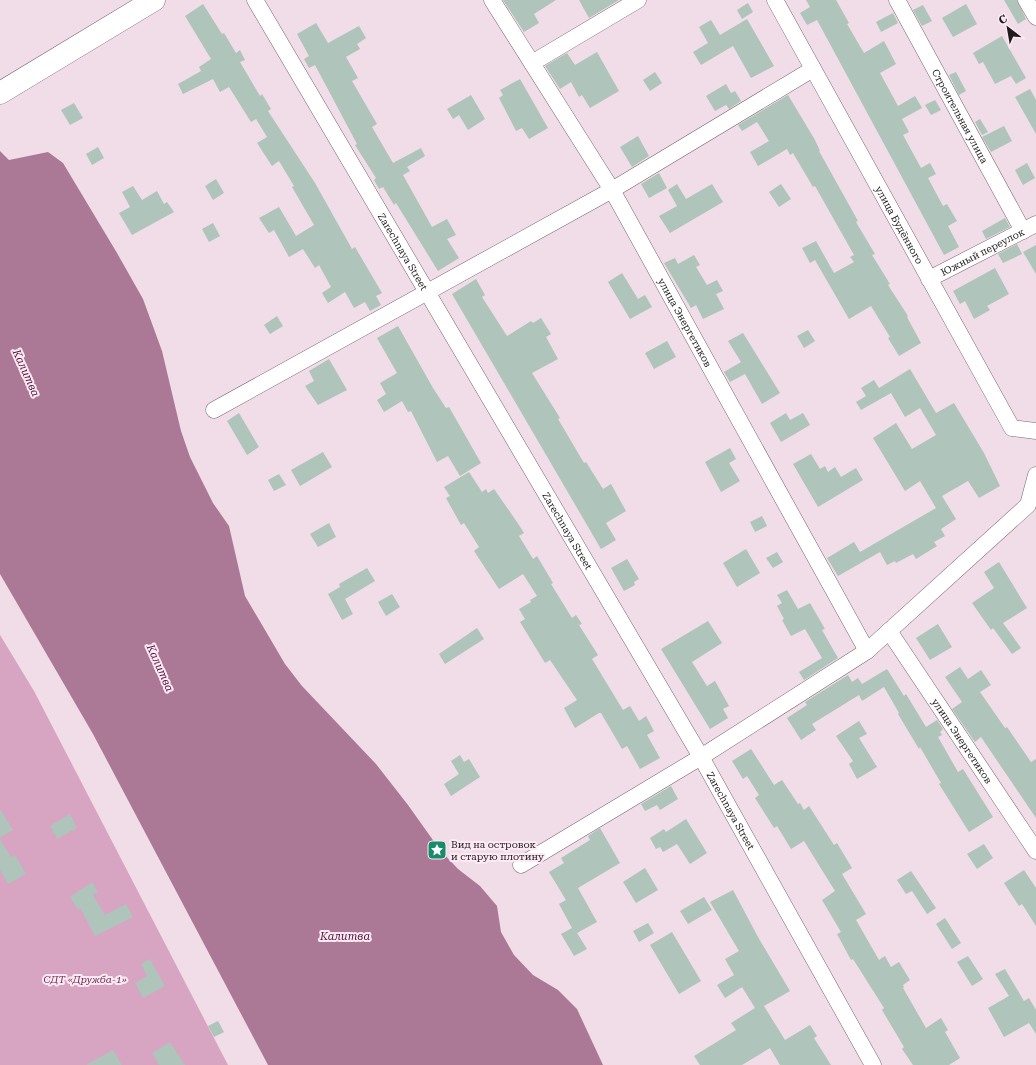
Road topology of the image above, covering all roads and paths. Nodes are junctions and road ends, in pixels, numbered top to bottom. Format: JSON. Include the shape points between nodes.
{"nodes":[{"id":1,"x":154,"y":0,"type":"edge"},
{"id":2,"x":255,"y":0,"type":"edge"},
{"id":3,"x":492,"y":0,"type":"edge"},
{"id":4,"x":638,"y":0,"type":"edge"},
{"id":5,"x":775,"y":0,"type":"edge"},
{"id":6,"x":897,"y":0,"type":"edge"},
{"id":7,"x":1026,"y":0,"type":"edge"},
{"id":8,"x":1036,"y":17,"type":"edge"},
{"id":9,"x":532,"y":63,"type":"junction"},
{"id":10,"x":813,"y":69,"type":"junction"},
{"id":11,"x":0,"y":93,"type":"edge"},
{"id":12,"x":612,"y":190,"type":"junction"},
{"id":13,"x":1030,"y":228,"type":"edge"},
{"id":14,"x":929,"y":279,"type":"junction"},
{"id":15,"x":428,"y":292,"type":"junction"},
{"id":16,"x":214,"y":410,"type":"dead end"},
{"id":17,"x":1036,"y":431,"type":"edge"},
{"id":18,"x":1036,"y":475,"type":"edge"},
{"id":19,"x":889,"y":631,"type":"junction"},
{"id":20,"x":867,"y":651,"type":"junction"},
{"id":21,"x":701,"y":757,"type":"junction"},
{"id":22,"x":1036,"y":851,"type":"edge"},
{"id":23,"x":521,"y":865,"type":"dead end"},
{"id":24,"x":873,"y":1065,"type":"edge"}],
"edges":[{"from":1,"to":11,"type":"main road"},
{"from":2,"to":15,"type":"street","name":"Zarechnaya Street"},
{"from":3,"to":9,"type":"street","name":"улица Энергетиков"},
{"from":4,"to":9,"type":"street"},
{"from":5,"to":10,"type":"street","name":"улица Будённого"},
{"from":6,"to":13,"type":"street","name":"Строительная улица"},
{"from":7,"to":8,"type":"street"},
{"from":9,"to":12,"type":"street","name":"улица Энергетиков"},
{"from":10,"to":12,"type":"street"},
{"from":10,"to":14,"type":"street","name":"улица Будённого"},
{"from":12,"to":15,"type":"street"},
{"from":12,"to":20,"type":"street","name":"улица Энергетиков"},
{"from":13,"to":14,"type":"street","name":"Южный переулок"},
{"from":14,"to":17,"type":"street","name":"улица Будённого","via":[[1012,428]]},
{"from":15,"to":16,"type":"street"},
{"from":15,"to":21,"type":"street","name":"Zarechnaya Street"},
{"from":18,"to":19,"type":"street","via":[[1028,505]]},
{"from":19,"to":20,"type":"street"},
{"from":19,"to":22,"type":"street","name":"улица Энергетиков"},
{"from":20,"to":21,"type":"street"},
{"from":21,"to":23,"type":"street"},
{"from":21,"to":24,"type":"street","name":"Zarechnaya Street"}]}
